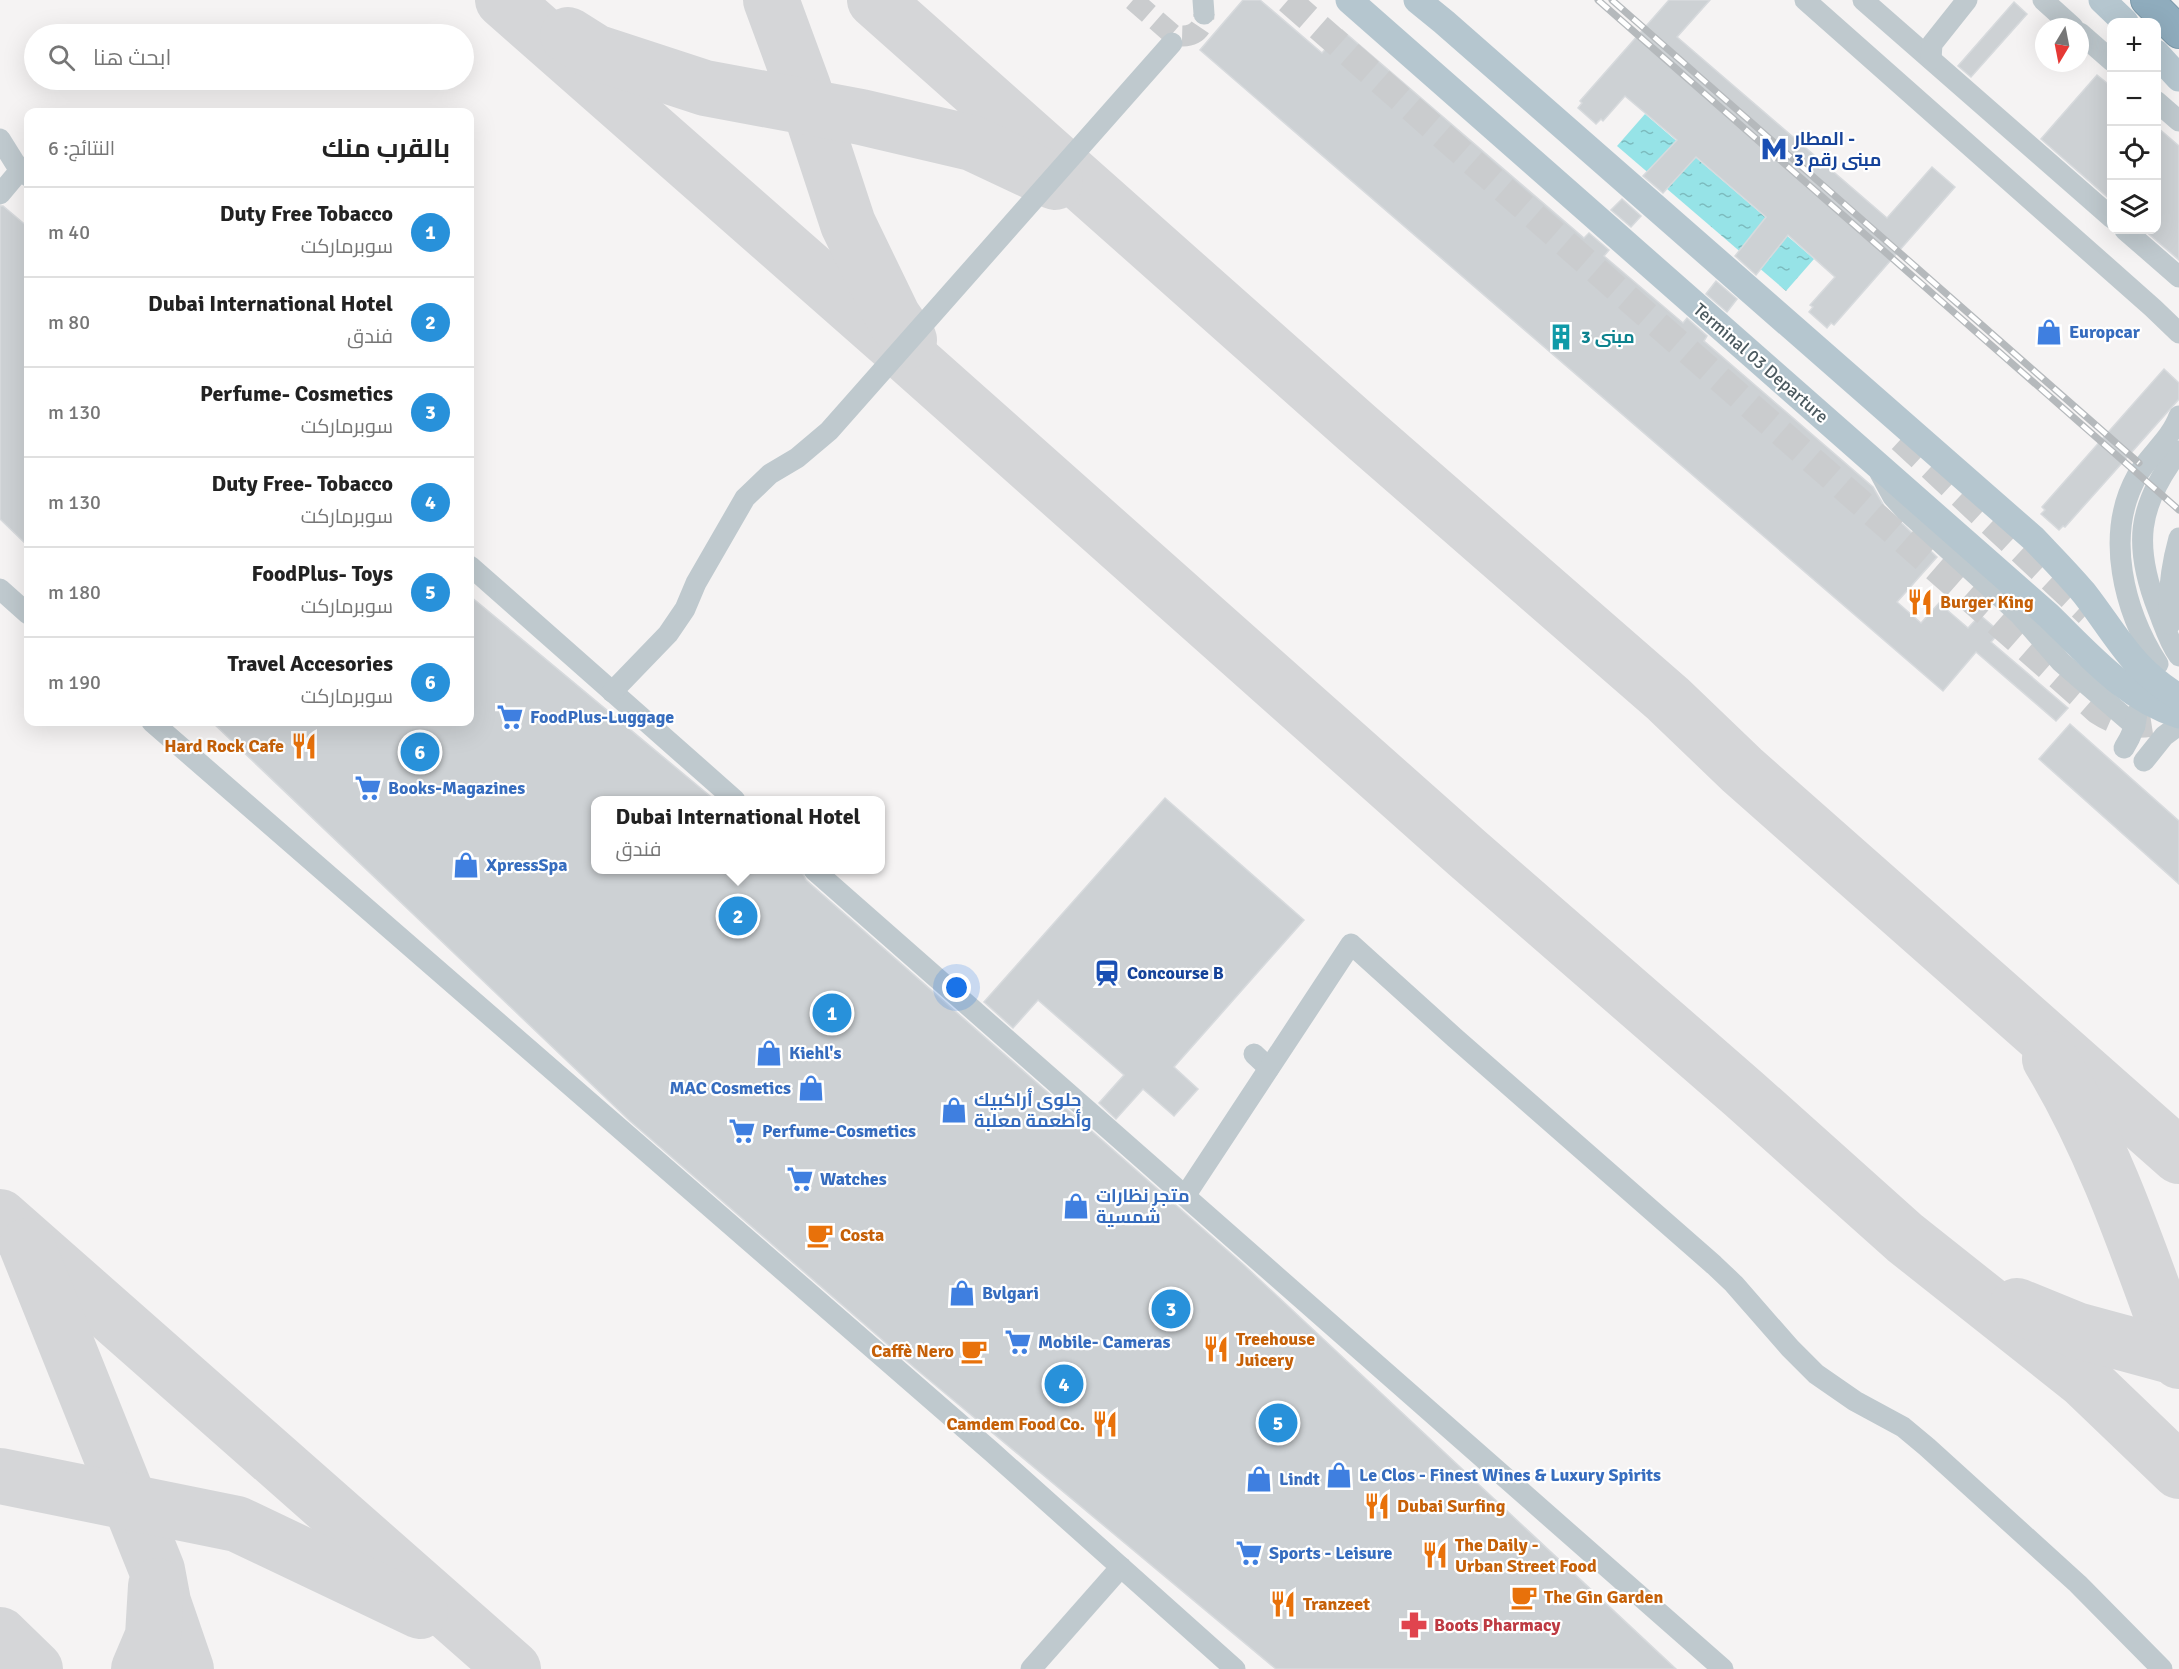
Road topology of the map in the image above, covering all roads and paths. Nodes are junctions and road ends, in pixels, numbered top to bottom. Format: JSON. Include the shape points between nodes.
{"nodes":[{"id":1,"x":1349,"y":0,"type":"edge"},
{"id":2,"x":1417,"y":0,"type":"edge"},
{"id":3,"x":1805,"y":0,"type":"edge"},
{"id":4,"x":1863,"y":0,"type":"edge"},
{"id":5,"x":1967,"y":0,"type":"edge"},
{"id":6,"x":2043,"y":0,"type":"edge"},
{"id":7,"x":2102,"y":0,"type":"edge"},
{"id":8,"x":2147,"y":0,"type":"edge"},
{"id":9,"x":2063,"y":18,"type":"edge"},
{"id":10,"x":2121,"y":18,"type":"edge"},
{"id":11,"x":2179,"y":32,"type":"edge"},
{"id":12,"x":2089,"y":41,"type":"edge"},
{"id":13,"x":1172,"y":44,"type":"dead end"},
{"id":14,"x":2107,"y":57,"type":"edge"},
{"id":15,"x":2161,"y":58,"type":"edge"},
{"id":16,"x":1931,"y":59,"type":"junction"},
{"id":17,"x":2179,"y":78,"type":"edge"},
{"id":18,"x":2161,"y":105,"type":"edge"},
{"id":19,"x":2179,"y":121,"type":"edge"},
{"id":20,"x":0,"y":139,"type":"edge"},
{"id":21,"x":24,"y":171,"type":"edge"},
{"id":22,"x":24,"y":173,"type":"edge"},
{"id":23,"x":0,"y":194,"type":"edge"},
{"id":24,"x":2107,"y":214,"type":"edge"},
{"id":25,"x":2130,"y":234,"type":"edge"},
{"id":26,"x":2179,"y":277,"type":"edge"},
{"id":27,"x":2179,"y":333,"type":"edge"},
{"id":28,"x":2179,"y":416,"type":"edge"},
{"id":29,"x":2179,"y":451,"type":"edge"},
{"id":30,"x":1876,"y":464,"type":"junction"},
{"id":31,"x":2179,"y":538,"type":"edge"},
{"id":32,"x":474,"y":570,"type":"edge"},
{"id":33,"x":2174,"y":581,"type":"edge"},
{"id":34,"x":0,"y":589,"type":"edge"},
{"id":35,"x":24,"y":610,"type":"edge"},
{"id":36,"x":2178,"y":654,"type":"edge"},
{"id":37,"x":2157,"y":664,"type":"dead end"},
{"id":38,"x":612,"y":692,"type":"junction"},
{"id":39,"x":2132,"y":692,"type":"junction"},
{"id":40,"x":2179,"y":697,"type":"edge"},
{"id":41,"x":2179,"y":715,"type":"edge"},
{"id":42,"x":2179,"y":725,"type":"edge"},
{"id":43,"x":157,"y":726,"type":"edge"},
{"id":44,"x":2135,"y":726,"type":"junction"},
{"id":45,"x":2124,"y":748,"type":"dead end"},
{"id":46,"x":2144,"y":761,"type":"dead end"},
{"id":47,"x":729,"y":796,"type":"edge"},
{"id":48,"x":819,"y":874,"type":"edge"},
{"id":49,"x":1185,"y":1196,"type":"junction"},
{"id":50,"x":1121,"y":1567,"type":"junction"},
{"id":51,"x":1031,"y":1669,"type":"edge"},
{"id":52,"x":1235,"y":1669,"type":"edge"},
{"id":53,"x":1723,"y":1669,"type":"edge"},
{"id":54,"x":2162,"y":1669,"type":"edge"}],
"edges":[{"from":1,"to":30,"type":"main road","name":"Terminal 03 Departure"},
{"from":2,"to":40,"type":"main road","via":[[2034,539],[2084,593],[2124,651]]},
{"from":3,"to":27,"type":"lane"},
{"from":4,"to":16,"type":"lane"},
{"from":5,"to":16,"type":"lane","via":[[1932,44]]},
{"from":6,"to":9,"type":"lane"},
{"from":7,"to":10,"type":"main road"},
{"from":8,"to":11,"type":"highway"},
{"from":12,"to":14,"type":"lane"},
{"from":13,"to":38,"type":"lane","via":[[830,431],[770,474],[745,498],[668,634]]},
{"from":15,"to":17,"type":"main road"},
{"from":16,"to":24,"type":"lane"},
{"from":18,"to":19,"type":"lane"},
{"from":20,"to":21,"type":"lane"},
{"from":22,"to":23,"type":"lane"},
{"from":25,"to":26,"type":"lane"},
{"from":28,"to":37,"type":"lane","via":[[2133,483],[2122,525],[2122,565],[2129,604]]},
{"from":29,"to":36,"type":"lane","via":[[2155,488],[2142,537],[2150,588]]},
{"from":30,"to":39,"type":"main road","name":"Terminal 03 Departure"},
{"from":30,"to":44,"type":"lane","via":[[1893,497],[1905,510],[2020,615],[2061,662]]},
{"from":31,"to":33,"type":"lane","via":[[2172,563]]},
{"from":32,"to":38,"type":"lane"},
{"from":33,"to":36,"type":"lane","via":[[2171,631]]},
{"from":34,"to":35,"type":"lane"},
{"from":38,"to":47,"type":"lane"},
{"from":39,"to":41,"type":"main road","name":"Terminal 03 Departure"},
{"from":39,"to":44,"type":"lane","via":[[2137,714]]},
{"from":42,"to":46,"type":"lane","via":[[2164,736]]},
{"from":43,"to":50,"type":"lane"},
{"from":44,"to":45,"type":"lane"},
{"from":48,"to":49,"type":"lane"},
{"from":49,"to":53,"type":"lane"},
{"from":49,"to":54,"type":"lane","via":[[1262,1061],[1351,944],[1714,1265],[1816,1374],[1903,1427],[1927,1447],[2078,1584]]},
{"from":50,"to":51,"type":"lane"},
{"from":50,"to":52,"type":"lane"}]}
